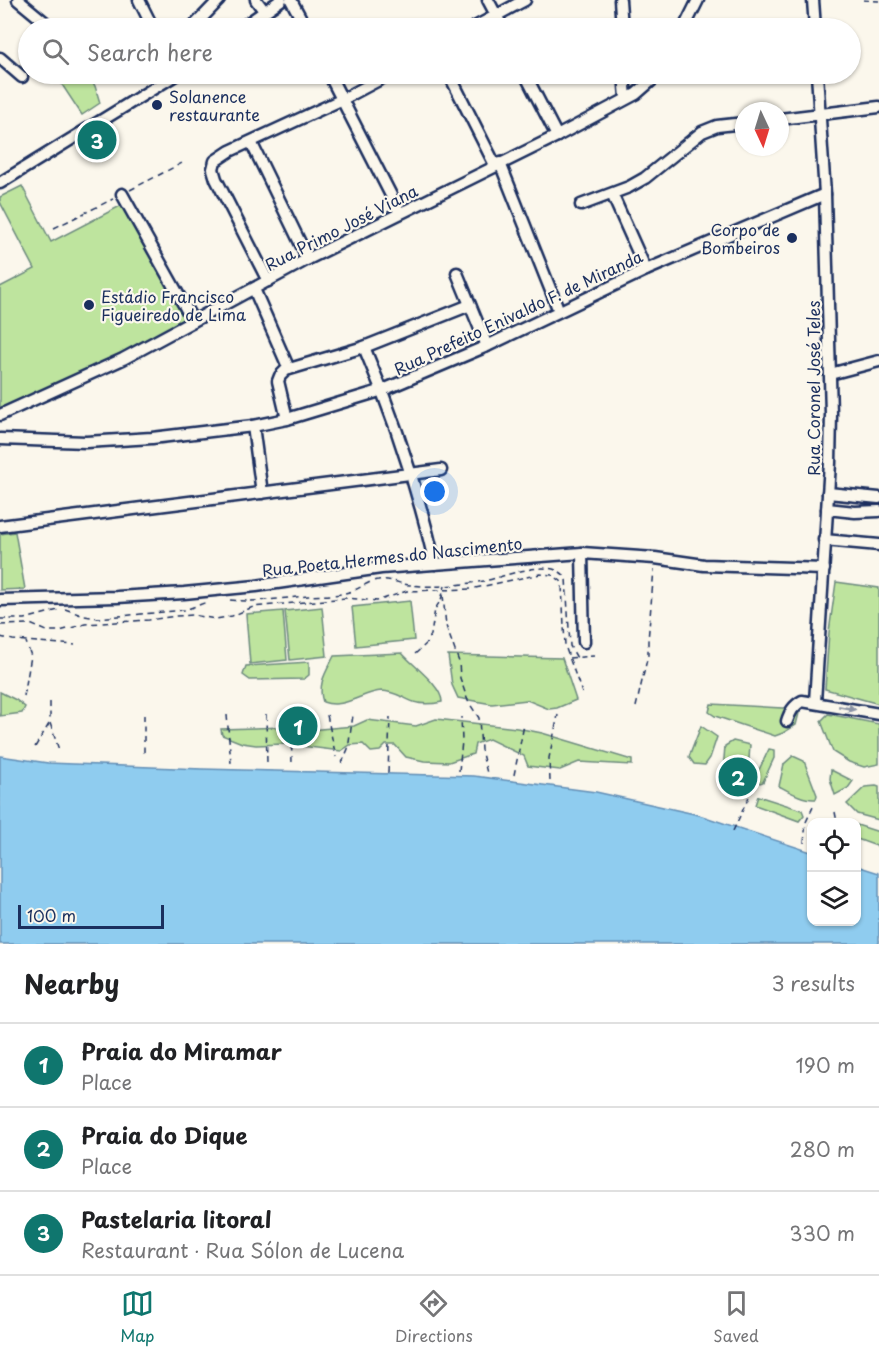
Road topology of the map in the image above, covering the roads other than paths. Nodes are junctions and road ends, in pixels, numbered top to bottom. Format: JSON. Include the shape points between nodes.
{"nodes":[{"id":1,"x":18,"y":0,"type":"edge"},
{"id":2,"x":139,"y":0,"type":"edge"},
{"id":3,"x":219,"y":0,"type":"edge"},
{"id":4,"x":256,"y":0,"type":"edge"},
{"id":5,"x":281,"y":0,"type":"edge"},
{"id":6,"x":291,"y":0,"type":"edge"},
{"id":7,"x":488,"y":0,"type":"edge"},
{"id":8,"x":525,"y":0,"type":"edge"},
{"id":9,"x":620,"y":0,"type":"edge"},
{"id":10,"x":698,"y":0,"type":"edge"},
{"id":11,"x":813,"y":0,"type":"edge"},
{"id":12,"x":265,"y":12,"type":"junction"},
{"id":13,"x":496,"y":15,"type":"junction"},
{"id":14,"x":40,"y":18,"type":"edge"},
{"id":15,"x":148,"y":18,"type":"edge"},
{"id":16,"x":202,"y":18,"type":"edge"},
{"id":17,"x":256,"y":18,"type":"edge"},
{"id":18,"x":301,"y":18,"type":"edge"},
{"id":19,"x":491,"y":18,"type":"edge"},
{"id":20,"x":498,"y":18,"type":"edge"},
{"id":21,"x":621,"y":18,"type":"edge"},
{"id":22,"x":689,"y":18,"type":"edge"},
{"id":23,"x":814,"y":18,"type":"edge"},
{"id":24,"x":0,"y":58,"type":"edge"},
{"id":25,"x":18,"y":74,"type":"edge"},
{"id":26,"x":159,"y":84,"type":"edge"},
{"id":27,"x":335,"y":84,"type":"edge"},
{"id":28,"x":371,"y":84,"type":"edge"},
{"id":29,"x":453,"y":84,"type":"edge"},
{"id":30,"x":530,"y":84,"type":"edge"},
{"id":31,"x":625,"y":84,"type":"edge"},
{"id":32,"x":648,"y":84,"type":"edge"},
{"id":33,"x":818,"y":84,"type":"edge"},
{"id":34,"x":626,"y":98,"type":"junction"},
{"id":35,"x":343,"y":99,"type":"junction"},
{"id":36,"x":879,"y":107,"type":"edge"},
{"id":37,"x":820,"y":114,"type":"junction"},
{"id":38,"x":789,"y":117,"type":"edge"},
{"id":39,"x":735,"y":124,"type":"edge"},
{"id":40,"x":558,"y":136,"type":"junction"},
{"id":41,"x":251,"y":142,"type":"junction"},
{"id":42,"x":497,"y":164,"type":"junction"},
{"id":43,"x":0,"y":183,"type":"edge"},
{"id":44,"x":612,"y":194,"type":"junction"},
{"id":45,"x":825,"y":194,"type":"junction"},
{"id":46,"x":122,"y":195,"type":"dead end"},
{"id":47,"x":581,"y":205,"type":"dead end"},
{"id":48,"x":400,"y":213,"type":"junction"},
{"id":49,"x":308,"y":259,"type":"junction"},
{"id":50,"x":646,"y":270,"type":"junction"},
{"id":51,"x":457,"y":273,"type":"dead end"},
{"id":52,"x":268,"y":280,"type":"junction"},
{"id":53,"x":254,"y":289,"type":"junction"},
{"id":54,"x":470,"y":305,"type":"junction"},
{"id":55,"x":559,"y":311,"type":"junction"},
{"id":56,"x":193,"y":321,"type":"junction"},
{"id":57,"x":487,"y":346,"type":"junction"},
{"id":58,"x":364,"y":347,"type":"junction"},
{"id":59,"x":879,"y":361,"type":"edge"},
{"id":60,"x":289,"y":369,"type":"junction"},
{"id":61,"x":830,"y":374,"type":"junction"},
{"id":62,"x":383,"y":390,"type":"junction"},
{"id":63,"x":0,"y":415,"type":"edge"},
{"id":64,"x":287,"y":419,"type":"junction"},
{"id":65,"x":253,"y":426,"type":"junction"},
{"id":66,"x":0,"y":439,"type":"edge"},
{"id":67,"x":441,"y":470,"type":"dead end"},
{"id":68,"x":411,"y":474,"type":"junction"},
{"id":69,"x":262,"y":492,"type":"junction"},
{"id":70,"x":828,"y":493,"type":"junction"},
{"id":71,"x":879,"y":498,"type":"edge"},
{"id":72,"x":826,"y":509,"type":"junction"},
{"id":73,"x":879,"y":511,"type":"edge"},
{"id":74,"x":0,"y":526,"type":"edge"},
{"id":75,"x":824,"y":540,"type":"junction"},
{"id":76,"x":879,"y":545,"type":"edge"},
{"id":77,"x":582,"y":553,"type":"junction"},
{"id":78,"x":435,"y":564,"type":"junction"},
{"id":79,"x":824,"y":569,"type":"junction"},
{"id":80,"x":0,"y":600,"type":"edge"},
{"id":81,"x":584,"y":642,"type":"dead end"},
{"id":82,"x":815,"y":702,"type":"junction"},
{"id":83,"x":879,"y":714,"type":"edge"},
{"id":84,"x":787,"y":721,"type":"dead end"}],
"edges":[{"from":1,"to":14,"type":"street"},
{"from":2,"to":15,"type":"street"},
{"from":3,"to":16,"type":"street"},
{"from":4,"to":12,"type":"street"},
{"from":5,"to":12,"type":"street"},
{"from":6,"to":18,"type":"street"},
{"from":7,"to":13,"type":"street"},
{"from":8,"to":13,"type":"street"},
{"from":9,"to":21,"type":"street"},
{"from":10,"to":22,"type":"street"},
{"from":11,"to":23,"type":"street"},
{"from":12,"to":17,"type":"street"},
{"from":13,"to":19,"type":"street"},
{"from":13,"to":20,"type":"street"},
{"from":24,"to":25,"type":"street"},
{"from":26,"to":43,"type":"street"},
{"from":27,"to":35,"type":"street"},
{"from":28,"to":35,"type":"street"},
{"from":29,"to":42,"type":"street"},
{"from":30,"to":40,"type":"street"},
{"from":31,"to":34,"type":"street"},
{"from":32,"to":34,"type":"street","name":"Rua Primo José Viana"},
{"from":33,"to":37,"type":"street","name":"Rua Coronel José Teles"},
{"from":34,"to":40,"type":"street","name":"Rua Primo José Viana"},
{"from":35,"to":41,"type":"street"},
{"from":35,"to":48,"type":"street"},
{"from":36,"to":37,"type":"street"},
{"from":37,"to":38,"type":"street"},
{"from":37,"to":45,"type":"street","name":"Rua Coronel José Teles"},
{"from":39,"to":44,"type":"street","via":[[702,132],[645,178]]},
{"from":40,"to":42,"type":"street","name":"Rua Primo José Viana"},
{"from":41,"to":49,"type":"street"},
{"from":41,"to":52,"type":"street","via":[[213,164],[216,179]]},
{"from":42,"to":48,"type":"street","name":"Rua Primo José Viana"},
{"from":42,"to":55,"type":"street"},
{"from":44,"to":47,"type":"street"},
{"from":44,"to":50,"type":"street"},
{"from":45,"to":50,"type":"street","name":"Rua Prefeito Enivaldo F. de Miranda"},
{"from":45,"to":61,"type":"street","name":"Rua Coronel José Teles"},
{"from":46,"to":56,"type":"street"},
{"from":48,"to":49,"type":"street","name":"Rua Primo José Viana"},
{"from":49,"to":52,"type":"street","name":"Rua Primo José Viana"},
{"from":50,"to":55,"type":"street","name":"Rua Prefeito Enivaldo F. de Miranda"},
{"from":51,"to":54,"type":"street"},
{"from":52,"to":53,"type":"street","name":"Rua Primo José Viana"},
{"from":53,"to":56,"type":"street","name":"Rua Primo José Viana"},
{"from":53,"to":60,"type":"street"},
{"from":54,"to":57,"type":"street"},
{"from":54,"to":58,"type":"street"},
{"from":55,"to":57,"type":"street","name":"Rua Prefeito Enivaldo F. de Miranda"},
{"from":56,"to":63,"type":"street","name":"Rua Primo José Viana","via":[[123,359]]},
{"from":57,"to":62,"type":"street","name":"Rua Prefeito Enivaldo F. de Miranda"},
{"from":58,"to":60,"type":"street"},
{"from":58,"to":62,"type":"street"},
{"from":59,"to":61,"type":"street"},
{"from":60,"to":64,"type":"street","via":[[280,376],[279,384]]},
{"from":61,"to":70,"type":"street","name":"Rua Coronel José Teles"},
{"from":62,"to":64,"type":"street","name":"Rua Prefeito Enivaldo F. de Miranda"},
{"from":62,"to":68,"type":"street"},
{"from":64,"to":65,"type":"street","name":"Rua Prefeito Enivaldo F. de Miranda"},
{"from":65,"to":66,"type":"street","name":"Rua Prefeito Enivaldo F. de Miranda","via":[[86,442]]},
{"from":65,"to":69,"type":"street"},
{"from":67,"to":68,"type":"street"},
{"from":68,"to":69,"type":"street"},
{"from":68,"to":78,"type":"street"},
{"from":69,"to":74,"type":"street"},
{"from":70,"to":71,"type":"street"},
{"from":70,"to":72,"type":"street","name":"Rua Coronel José Teles"},
{"from":72,"to":73,"type":"street"},
{"from":72,"to":75,"type":"street","name":"Rua Coronel José Teles"},
{"from":75,"to":76,"type":"street"},
{"from":75,"to":79,"type":"street","name":"Rua Coronel José Teles"},
{"from":77,"to":78,"type":"street","name":"Rua Poeta Hermes do Nascimento"},
{"from":77,"to":79,"type":"street","name":"Rua Poeta Hermes do Nascimento","via":[[704,565]]},
{"from":77,"to":81,"type":"street"},
{"from":78,"to":80,"type":"street","name":"Rua Poeta Hermes do Nascimento","via":[[184,593]]},
{"from":79,"to":82,"type":"street","name":"Rua Coronel José Teles"},
{"from":82,"to":83,"type":"street","one_way":true},
{"from":82,"to":84,"type":"street","via":[[796,704]]}]}
